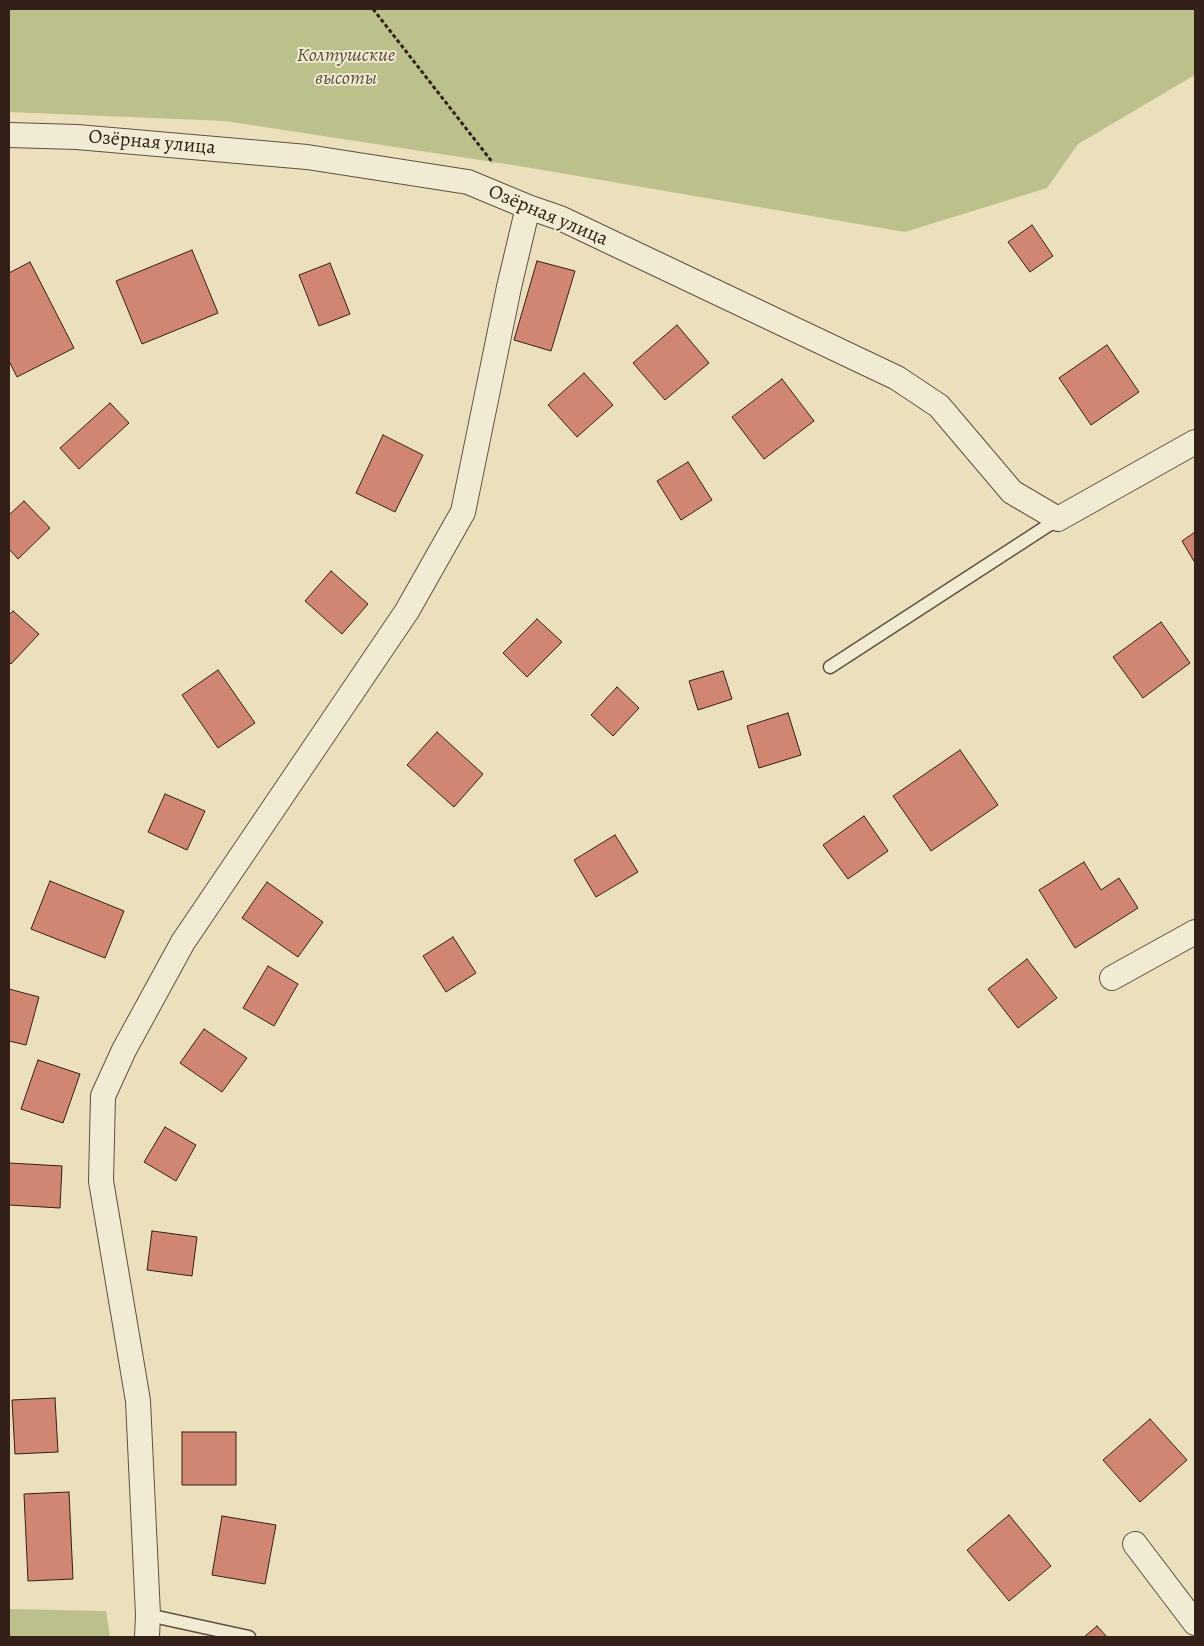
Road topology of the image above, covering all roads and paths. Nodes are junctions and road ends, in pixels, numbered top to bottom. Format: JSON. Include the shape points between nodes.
{"nodes":[{"id":1,"x":373,"y":9,"type":"edge"},
{"id":2,"x":9,"y":135,"type":"edge"},
{"id":3,"x":498,"y":169,"type":"dead end"},
{"id":4,"x":528,"y":207,"type":"junction"},
{"id":5,"x":1195,"y":442,"type":"edge"},
{"id":6,"x":1058,"y":519,"type":"junction"},
{"id":7,"x":830,"y":667,"type":"dead end"},
{"id":8,"x":1195,"y":932,"type":"edge"},
{"id":9,"x":1112,"y":978,"type":"dead end"},
{"id":10,"x":1135,"y":1544,"type":"dead end"},
{"id":11,"x":1195,"y":1623,"type":"edge"},
{"id":12,"x":148,"y":1626,"type":"edge"},
{"id":13,"x":249,"y":1637,"type":"edge"}],
"edges":[{"from":1,"to":3,"type":"path"},
{"from":2,"to":4,"type":"street","name":"Озёрная улица","via":[[77,136],[307,157],[468,182]]},
{"from":4,"to":6,"type":"street","name":"Озёрная улица","via":[[560,218],[897,378],[939,406],[1012,492]]},
{"from":4,"to":12,"type":"street","via":[[463,512],[407,610],[183,942],[124,1050],[103,1096],[101,1181],[138,1401]]},
{"from":5,"to":6,"type":"street"},
{"from":6,"to":7,"type":"lane"},
{"from":8,"to":9,"type":"street"},
{"from":10,"to":11,"type":"street"},
{"from":12,"to":13,"type":"lane"}]}
